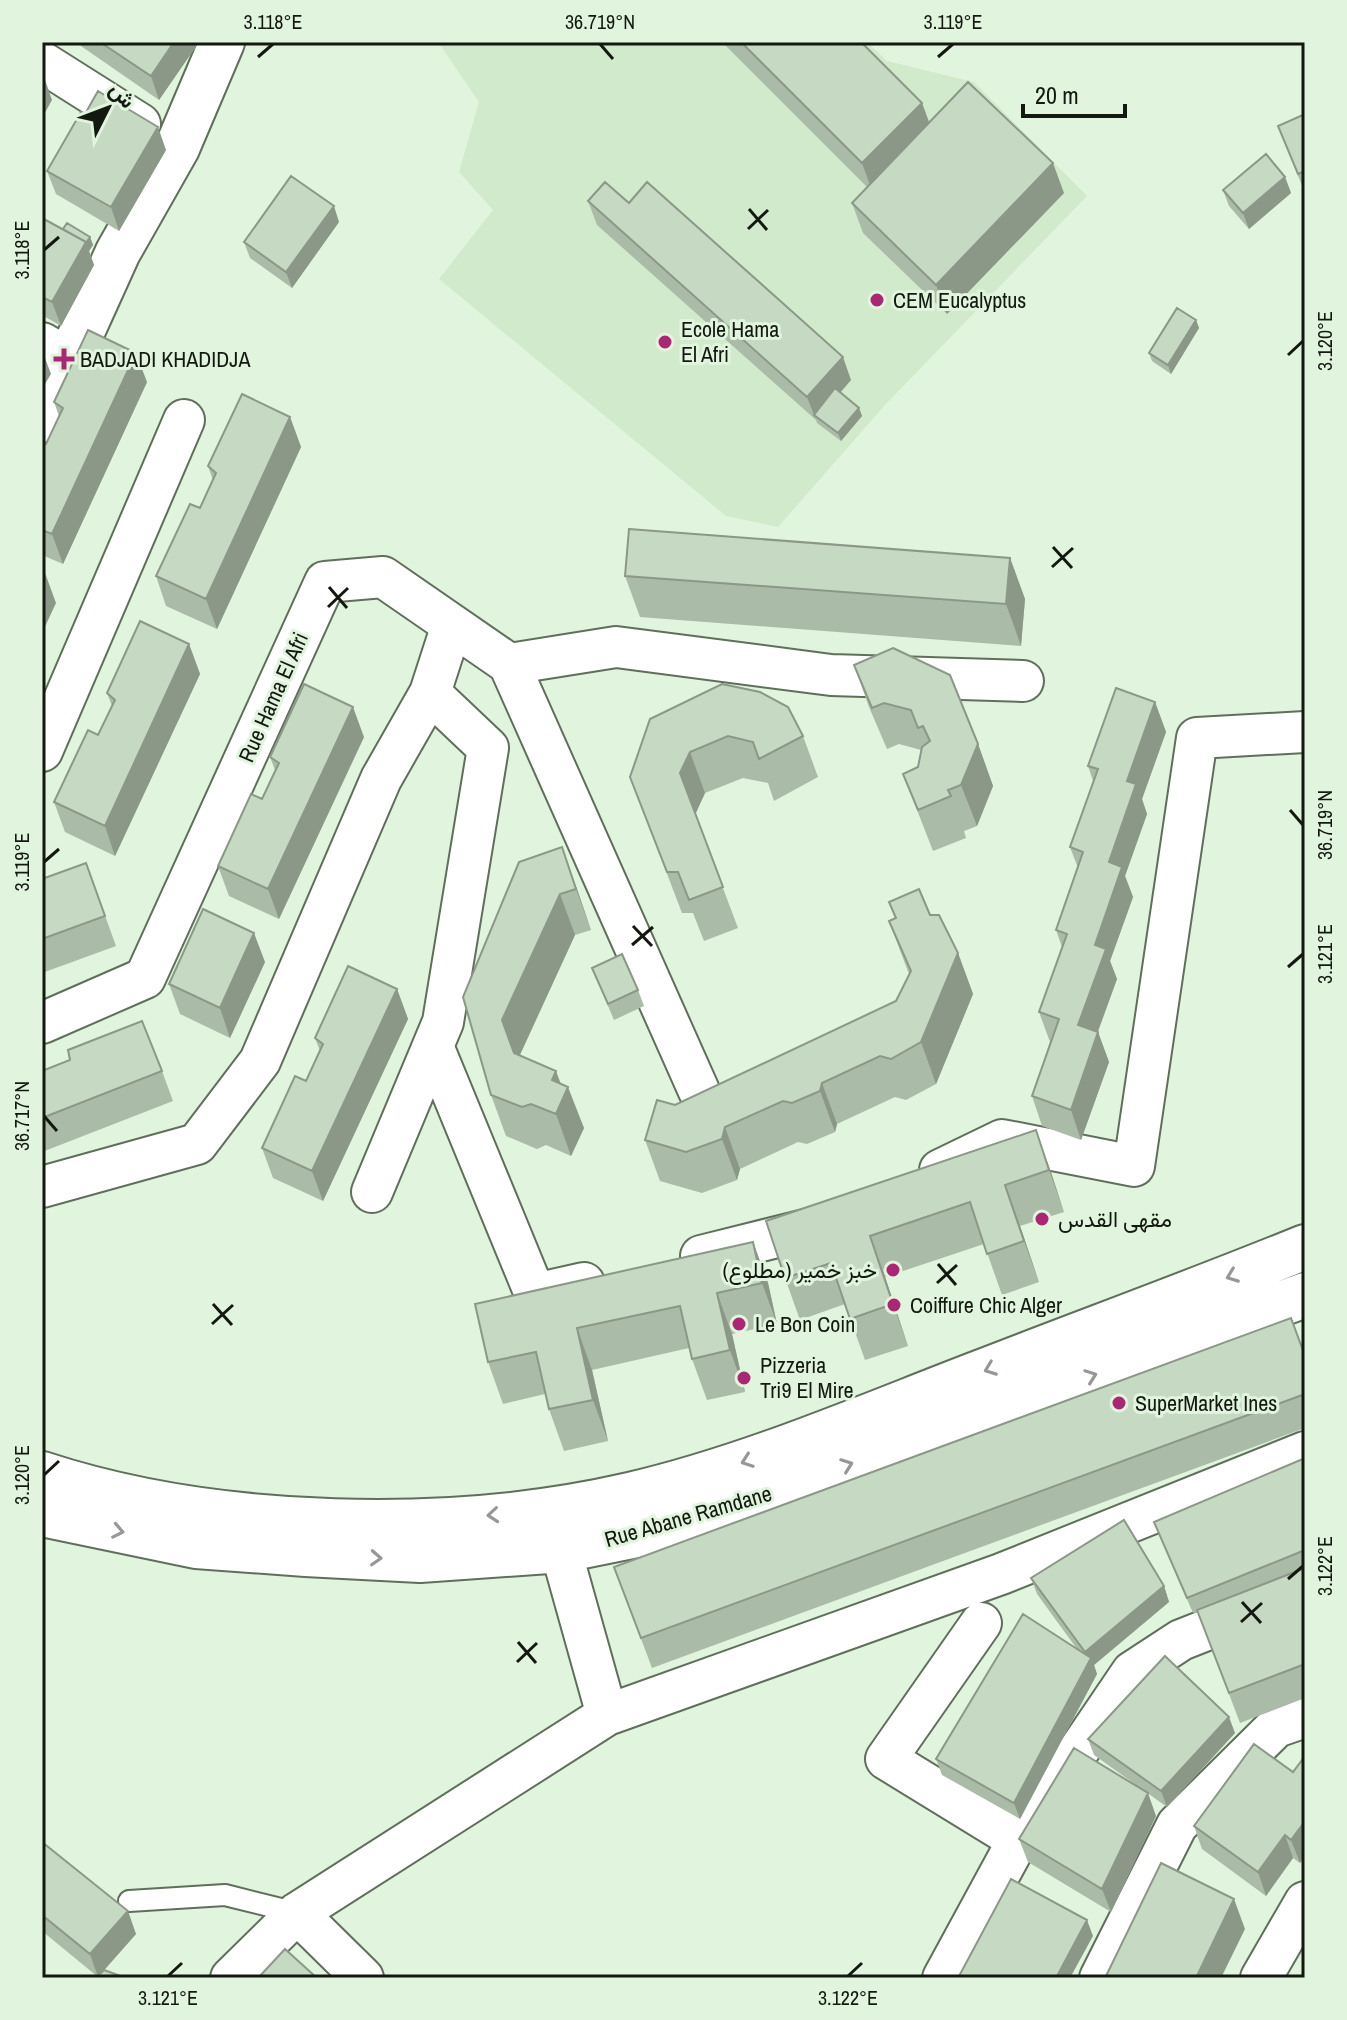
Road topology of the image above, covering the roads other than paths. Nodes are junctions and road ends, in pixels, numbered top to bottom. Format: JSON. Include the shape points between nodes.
{"nodes":[{"id":1,"x":222,"y":42,"type":"edge"},
{"id":2,"x":42,"y":62,"type":"edge"},
{"id":3,"x":177,"y":148,"type":"junction"},
{"id":4,"x":55,"y":351,"type":"edge"},
{"id":5,"x":42,"y":420,"type":"edge"},
{"id":6,"x":184,"y":420,"type":"dead end"},
{"id":7,"x":452,"y":625,"type":"junction"},
{"id":8,"x":509,"y":664,"type":"junction"},
{"id":9,"x":1023,"y":681,"type":"dead end"},
{"id":10,"x":430,"y":693,"type":"junction"},
{"id":11,"x":1305,"y":732,"type":"edge"},
{"id":12,"x":42,"y":751,"type":"edge"},
{"id":13,"x":42,"y":1023,"type":"edge"},
{"id":14,"x":433,"y":1046,"type":"junction"},
{"id":15,"x":699,"y":1091,"type":"edge"},
{"id":16,"x":908,"y":1185,"type":"edge"},
{"id":17,"x":42,"y":1187,"type":"edge"},
{"id":18,"x":372,"y":1192,"type":"dead end"},
{"id":19,"x":854,"y":1211,"type":"edge"},
{"id":20,"x":1305,"y":1247,"type":"edge"},
{"id":21,"x":659,"y":1266,"type":"edge"},
{"id":22,"x":612,"y":1277,"type":"edge"},
{"id":23,"x":1305,"y":1295,"type":"edge"},
{"id":24,"x":1305,"y":1452,"type":"edge"},
{"id":25,"x":42,"y":1474,"type":"edge"},
{"id":26,"x":42,"y":1514,"type":"edge"},
{"id":27,"x":556,"y":1530,"type":"junction"},
{"id":28,"x":1305,"y":1591,"type":"edge"},
{"id":29,"x":981,"y":1623,"type":"dead end"},
{"id":30,"x":607,"y":1715,"type":"junction"},
{"id":31,"x":1305,"y":1717,"type":"edge"},
{"id":32,"x":1018,"y":1840,"type":"junction"},
{"id":33,"x":129,"y":1901,"type":"dead end"},
{"id":34,"x":1305,"y":1902,"type":"edge"},
{"id":35,"x":297,"y":1913,"type":"junction"},
{"id":36,"x":231,"y":1978,"type":"edge"},
{"id":37,"x":363,"y":1978,"type":"edge"},
{"id":38,"x":943,"y":1978,"type":"edge"},
{"id":39,"x":1100,"y":1978,"type":"edge"},
{"id":40,"x":1261,"y":1978,"type":"edge"}],
"edges":[{"from":1,"to":3,"type":"street"},
{"from":2,"to":3,"type":"street"},
{"from":3,"to":4,"type":"street"},
{"from":4,"to":5,"type":"street"},
{"from":6,"to":12,"type":"street"},
{"from":7,"to":8,"type":"street","name":"Rue Hama El Afri"},
{"from":7,"to":10,"type":"street"},
{"from":7,"to":13,"type":"street","name":"Rue Hama El Afri","via":[[383,577],[325,582],[145,978]]},
{"from":8,"to":9,"type":"street","via":[[616,647],[831,675]]},
{"from":8,"to":15,"type":"street"},
{"from":10,"to":14,"type":"street","via":[[488,748],[443,1022]]},
{"from":10,"to":17,"type":"street","via":[[381,779],[260,1061],[197,1144]]},
{"from":11,"to":16,"type":"street","via":[[1197,738],[1134,1166],[1002,1140]]},
{"from":14,"to":18,"type":"street"},
{"from":14,"to":22,"type":"street","via":[[535,1294]]},
{"from":19,"to":21,"type":"street","via":[[814,1230]]},
{"from":20,"to":27,"type":"street","one_way":true,"via":[[739,1465],[630,1495]]},
{"from":27,"to":23,"type":"street","name":"Rue Abane Ramdane","one_way":true,"via":[[652,1532],[777,1491]]},
{"from":24,"to":30,"type":"street","via":[[1001,1574]]},
{"from":27,"to":25,"type":"street","one_way":true,"via":[[442,1520],[346,1521],[160,1503]]},
{"from":26,"to":27,"type":"street","name":"Rue Abane Ramdane","one_way":true,"via":[[196,1546],[420,1560]]},
{"from":27,"to":30,"type":"street"},
{"from":28,"to":32,"type":"street","via":[[1181,1640],[1132,1672]]},
{"from":29,"to":32,"type":"street","via":[[886,1759]]},
{"from":30,"to":35,"type":"street"},
{"from":31,"to":39,"type":"street","via":[[1276,1727],[1177,1825]]},
{"from":32,"to":38,"type":"street"},
{"from":33,"to":35,"type":"lane","via":[[225,1895]]},
{"from":34,"to":40,"type":"street"},
{"from":35,"to":36,"type":"street"},
{"from":35,"to":37,"type":"street"}]}
